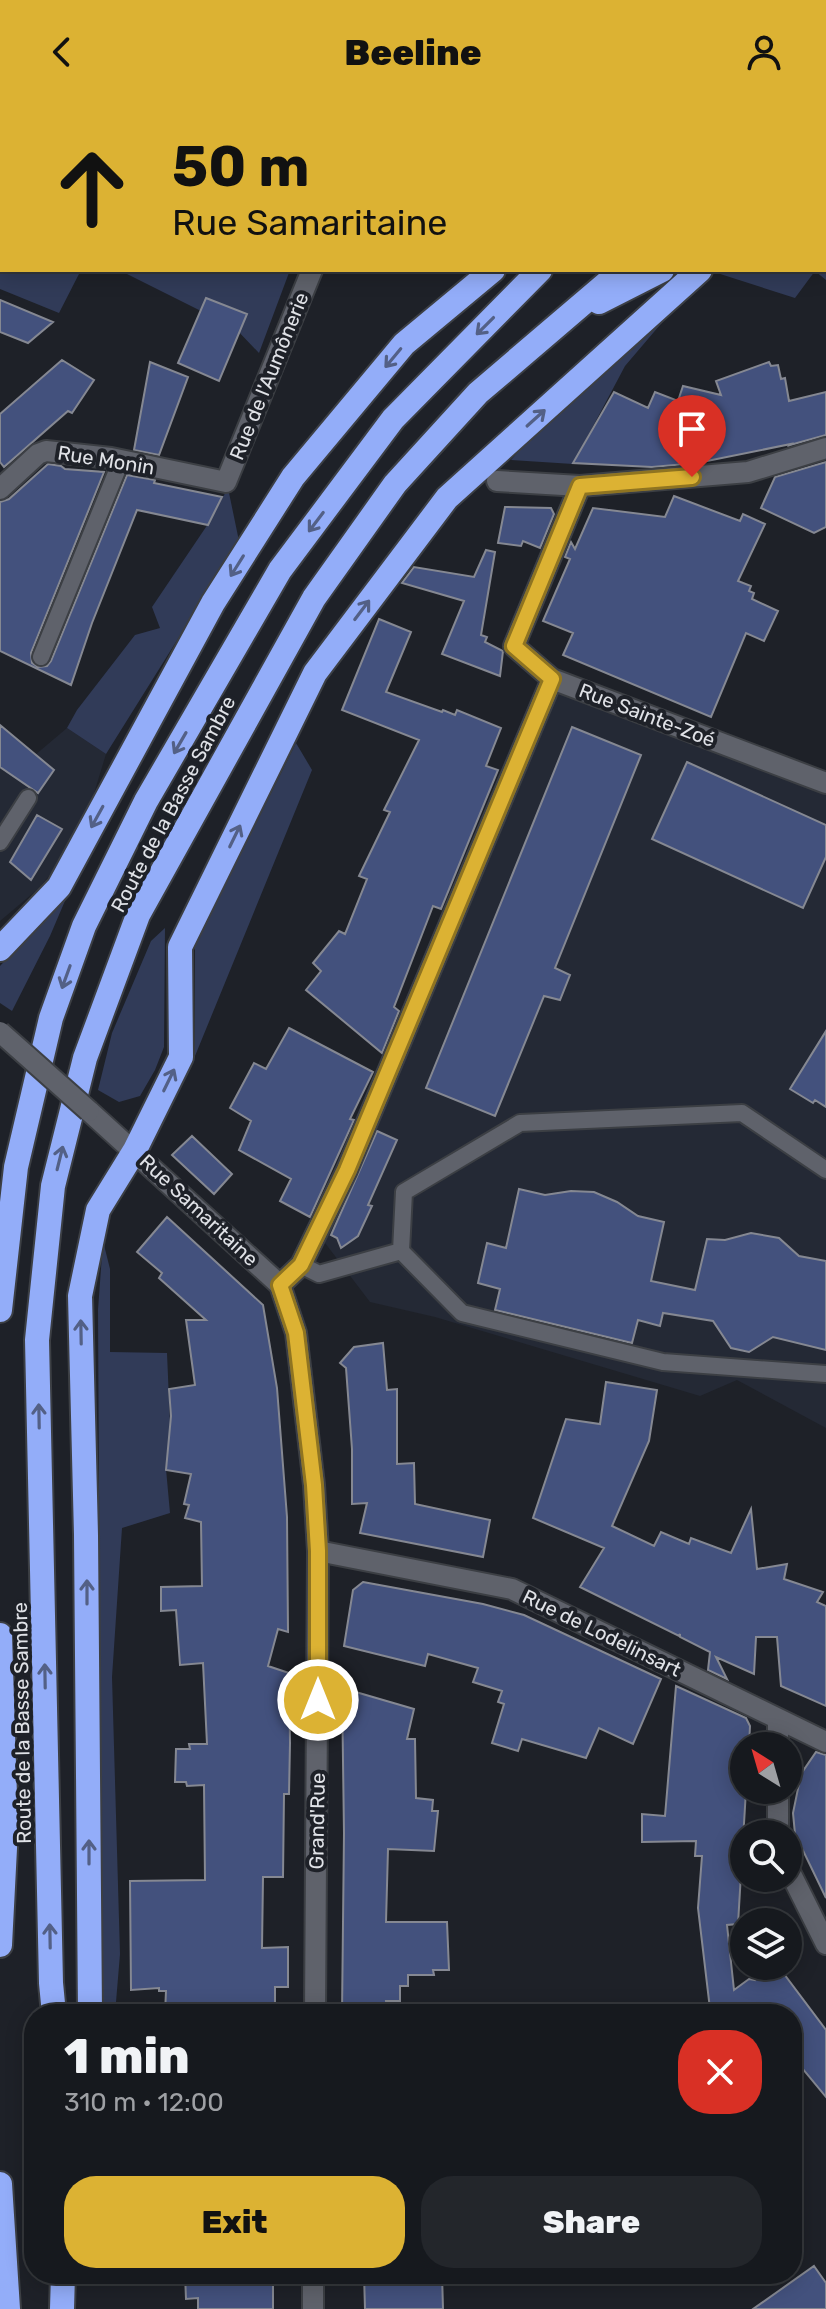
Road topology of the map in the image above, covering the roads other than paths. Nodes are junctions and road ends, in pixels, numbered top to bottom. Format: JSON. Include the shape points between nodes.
{"nodes":[{"id":1,"x":311,"y":272,"type":"edge"},
{"id":2,"x":491,"y":272,"type":"edge"},
{"id":3,"x":538,"y":272,"type":"edge"},
{"id":4,"x":620,"y":272,"type":"edge"},
{"id":5,"x":658,"y":272,"type":"edge"},
{"id":6,"x":698,"y":272,"type":"edge"},
{"id":7,"x":561,"y":320,"type":"junction"},
{"id":8,"x":826,"y":448,"type":"edge"},
{"id":9,"x":121,"y":461,"type":"junction"},
{"id":10,"x":497,"y":481,"type":"dead end"},
{"id":11,"x":226,"y":482,"type":"joint"},
{"id":12,"x":580,"y":486,"type":"junction"},
{"id":13,"x":0,"y":489,"type":"edge"},
{"id":14,"x":41,"y":657,"type":"dead end"},
{"id":15,"x":552,"y":679,"type":"junction"},
{"id":16,"x":826,"y":783,"type":"edge"},
{"id":17,"x":28,"y":798,"type":"dead end"},
{"id":18,"x":0,"y":842,"type":"edge"},
{"id":19,"x":0,"y":949,"type":"edge"},
{"id":20,"x":0,"y":1032,"type":"edge"},
{"id":21,"x":135,"y":1150,"type":"junction"},
{"id":22,"x":826,"y":1170,"type":"edge"},
{"id":23,"x":401,"y":1251,"type":"junction"},
{"id":24,"x":301,"y":1265,"type":"junction"},
{"id":25,"x":280,"y":1285,"type":"junction"},
{"id":26,"x":0,"y":1310,"type":"edge"},
{"id":27,"x":826,"y":1374,"type":"edge"},
{"id":28,"x":314,"y":1485,"type":"joint"},
{"id":29,"x":318,"y":1551,"type":"junction"},
{"id":30,"x":0,"y":1635,"type":"edge"},
{"id":31,"x":778,"y":1719,"type":"junction"},
{"id":32,"x":778,"y":1732,"type":"edge"},
{"id":33,"x":826,"y":1742,"type":"edge"},
{"id":34,"x":800,"y":1892,"type":"edge"},
{"id":35,"x":826,"y":1944,"type":"edge"},
{"id":36,"x":0,"y":1945,"type":"edge"},
{"id":37,"x":53,"y":2004,"type":"edge"},
{"id":38,"x":90,"y":2004,"type":"edge"},
{"id":39,"x":315,"y":2004,"type":"edge"},
{"id":40,"x":0,"y":2184,"type":"edge"},
{"id":41,"x":63,"y":2284,"type":"edge"},
{"id":42,"x":313,"y":2284,"type":"edge"},
{"id":43,"x":8,"y":2309,"type":"edge"},
{"id":44,"x":62,"y":2309,"type":"edge"},
{"id":45,"x":313,"y":2309,"type":"edge"}],
"edges":[{"from":1,"to":11,"type":"street","name":"Rue de l'Aumônerie"},
{"from":2,"to":19,"type":"highway","one_way":true,"via":[[404,344],[293,477],[213,603],[59,887]]},
{"from":3,"to":26,"type":"highway","name":"Route de la Basse Sambre","one_way":true,"via":[[393,419],[280,570],[146,801],[84,926],[51,1018],[16,1167]]},
{"from":4,"to":7,"type":"highway","name":"Route de la Basse Sambre"},
{"from":5,"to":7,"type":"highway"},
{"from":21,"to":6,"type":"highway","one_way":true,"via":[[181,1057],[180,947],[315,673],[447,498]]},
{"from":37,"to":7,"type":"highway","name":"Route de la Basse Sambre","one_way":true,"via":[[37,1340],[53,1186],[85,1058],[138,915],[314,598],[395,484],[478,393]]},
{"from":8,"to":12,"type":"street","via":[[748,472]]},
{"from":9,"to":11,"type":"street","name":"Rue Monin"},
{"from":9,"to":13,"type":"street","name":"Rue Monin","via":[[46,451]]},
{"from":9,"to":14,"type":"lane"},
{"from":10,"to":12,"type":"street"},
{"from":12,"to":15,"type":"street","via":[[514,646]]},
{"from":15,"to":16,"type":"street","name":"Rue Sainte-Zoé"},
{"from":15,"to":24,"type":"street","name":"Rue Sainte-Zoé","via":[[353,1156]]},
{"from":17,"to":18,"type":"lane"},
{"from":20,"to":21,"type":"street","name":"Rue Samaritaine","bridge":true},
{"from":21,"to":25,"type":"street","name":"Rue Samaritaine"},
{"from":38,"to":21,"type":"highway","one_way":true,"via":[[80,1296],[98,1210]]},
{"from":22,"to":23,"type":"lane","via":[[742,1113],[520,1123],[404,1192]]},
{"from":23,"to":24,"type":"lane","via":[[319,1274]]},
{"from":23,"to":27,"type":"lane","via":[[462,1313],[663,1362]]},
{"from":24,"to":25,"type":"street","name":"Rue Sainte-Zoé"},
{"from":25,"to":28,"type":"street","name":"Rue Samaritaine","via":[[296,1333]]},
{"from":28,"to":29,"type":"street","name":"Grand'Rue"},
{"from":29,"to":31,"type":"street","name":"Rue de Lodelinsart","via":[[512,1589]]},
{"from":29,"to":39,"type":"street","name":"Grand'Rue"},
{"from":30,"to":36,"type":"highway","name":"Route de la Basse Sambre","via":[[6,1829]]},
{"from":31,"to":32,"type":"street"},
{"from":31,"to":33,"type":"street","name":"Rue de Lodelinsart"},
{"from":34,"to":35,"type":"street"},
{"from":40,"to":43,"type":"highway"},
{"from":41,"to":44,"type":"highway"},
{"from":42,"to":45,"type":"street"}]}
